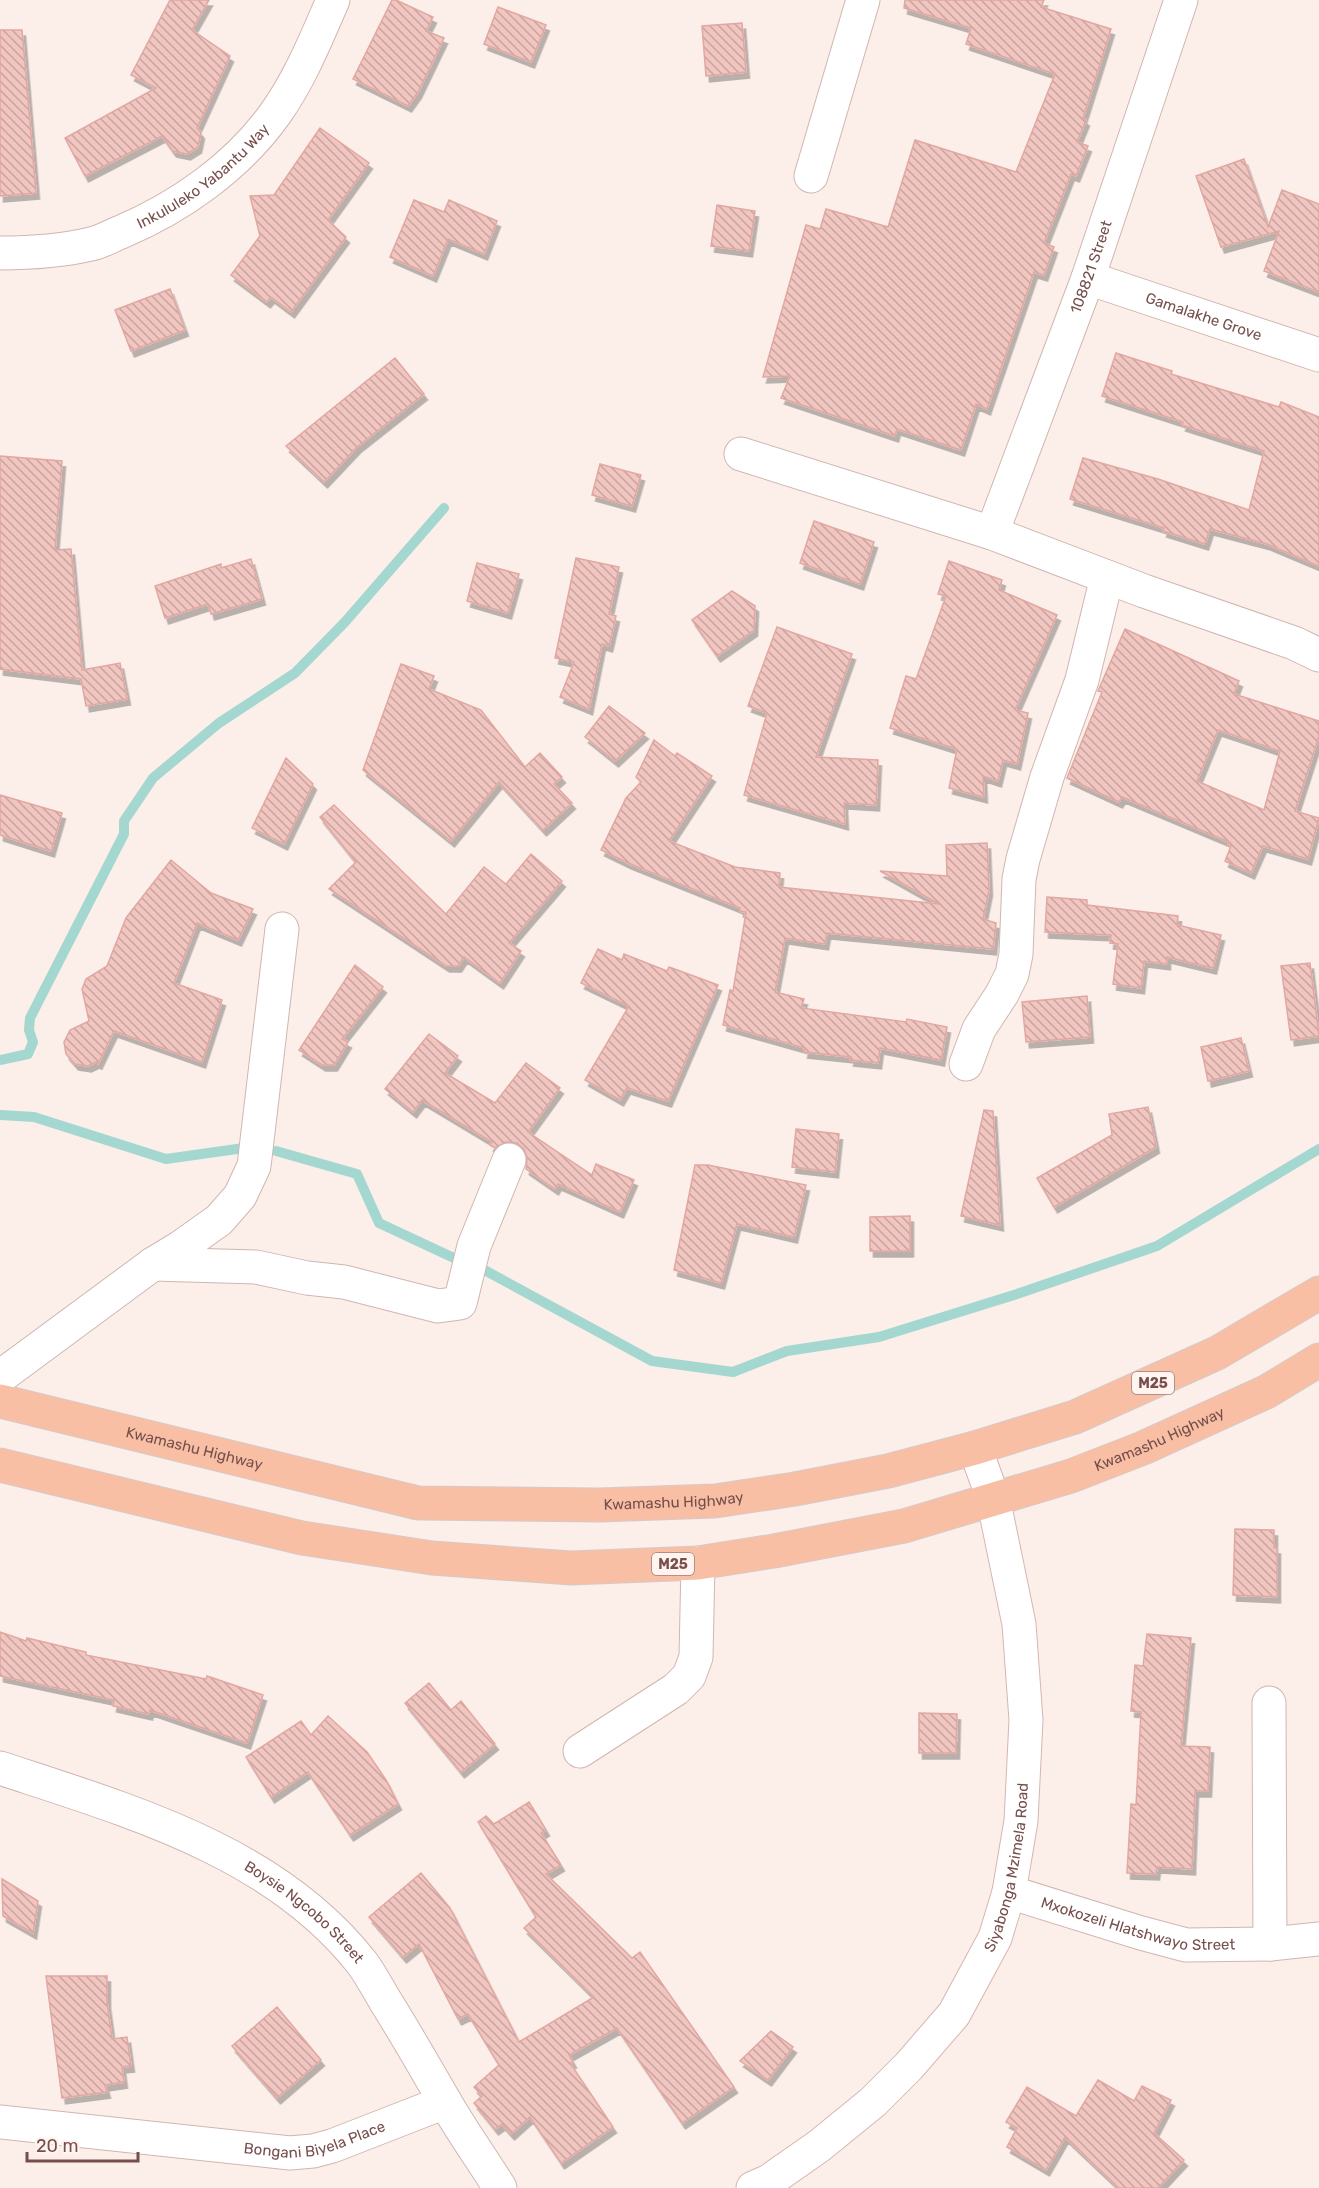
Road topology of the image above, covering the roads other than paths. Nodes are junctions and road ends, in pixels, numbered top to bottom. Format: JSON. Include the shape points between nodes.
{"nodes":[{"id":1,"x":333,"y":0,"type":"edge"},
{"id":2,"x":863,"y":0,"type":"edge"},
{"id":3,"x":1181,"y":0,"type":"edge"},
{"id":4,"x":811,"y":176,"type":"dead end"},
{"id":5,"x":0,"y":253,"type":"edge"},
{"id":6,"x":1088,"y":278,"type":"junction"},
{"id":7,"x":1319,"y":355,"type":"edge"},
{"id":8,"x":741,"y":454,"type":"dead end"},
{"id":9,"x":992,"y":533,"type":"junction"},
{"id":10,"x":1107,"y":577,"type":"junction"},
{"id":11,"x":1319,"y":654,"type":"edge"},
{"id":12,"x":282,"y":929,"type":"dead end"},
{"id":13,"x":966,"y":1064,"type":"dead end"},
{"id":14,"x":509,"y":1160,"type":"dead end"},
{"id":15,"x":153,"y":1264,"type":"junction"},
{"id":16,"x":1319,"y":1293,"type":"edge"},
{"id":17,"x":1319,"y":1360,"type":"edge"},
{"id":18,"x":0,"y":1377,"type":"edge"},
{"id":19,"x":0,"y":1401,"type":"edge"},
{"id":20,"x":975,"y":1448,"type":"junction"},
{"id":21,"x":0,"y":1466,"type":"edge"},
{"id":22,"x":993,"y":1498,"type":"junction"},
{"id":23,"x":698,"y":1563,"type":"junction"},
{"id":24,"x":1269,"y":1703,"type":"dead end"},
{"id":25,"x":580,"y":1751,"type":"dead end"},
{"id":26,"x":0,"y":1768,"type":"edge"},
{"id":27,"x":1009,"y":1893,"type":"junction"},
{"id":28,"x":1319,"y":1939,"type":"edge"},
{"id":29,"x":1270,"y":1944,"type":"junction"},
{"id":30,"x":445,"y":2102,"type":"junction"},
{"id":31,"x":0,"y":2122,"type":"edge"},
{"id":32,"x":500,"y":2188,"type":"edge"},
{"id":33,"x":753,"y":2188,"type":"edge"}],
"edges":[{"from":1,"to":5,"type":"street","name":"Inkululeko Yabantu Way","via":[[302,71],[274,115],[236,159],[195,193],[140,224],[92,244],[37,253]]},
{"from":2,"to":4,"type":"street"},
{"from":3,"to":6,"type":"street","name":"108821 Street"},
{"from":6,"to":7,"type":"street","name":"Gamalakhe Grove"},
{"from":6,"to":9,"type":"street","name":"108821 Street"},
{"from":8,"to":9,"type":"street"},
{"from":9,"to":10,"type":"street"},
{"from":10,"to":11,"type":"street"},
{"from":10,"to":13,"type":"street","via":[[1082,681],[1047,777],[1023,859],[1012,974],[979,1029]]},
{"from":12,"to":15,"type":"street","via":[[254,1166],[240,1196],[219,1220]]},
{"from":14,"to":15,"type":"street","via":[[474,1246],[459,1304],[438,1306],[344,1282],[256,1267]]},
{"from":15,"to":18,"type":"street"},
{"from":16,"to":20,"type":"main road","name":"Kwamashu Highway","number":"M25","via":[[1217,1353],[1158,1381],[1075,1417]]},
{"from":17,"to":22,"type":"main road","name":"Kwamashu Highway","number":"M25","via":[[1266,1392],[1143,1448],[1071,1476]]},
{"from":19,"to":20,"type":"main road","name":"Kwamashu Highway","number":"M25","via":[[418,1503],[600,1505],[715,1501],[888,1471]]},
{"from":20,"to":22,"type":"street","name":"Siyabonga Mzimela Road"},
{"from":21,"to":23,"type":"main road","name":"Kwamashu Highway","number":"M25","via":[[302,1538],[432,1558],[571,1568]]},
{"from":22,"to":23,"type":"main road","name":"Kwamashu Highway","number":"M25","via":[[904,1526]]},
{"from":22,"to":27,"type":"street","name":"Siyabonga Mzimela Road","via":[[1019,1624],[1026,1720],[1021,1821]]},
{"from":23,"to":25,"type":"street","via":[[696,1657],[689,1676]]},
{"from":24,"to":29,"type":"street"},
{"from":26,"to":30,"type":"street","name":"Boysie Ngcobo Street","via":[[133,1812],[234,1858],[284,1888],[318,1914],[363,1964]]},
{"from":27,"to":29,"type":"street","name":"Mxokozeli Hlatshwayo Street","via":[[1186,1945]]},
{"from":27,"to":33,"type":"street","name":"Siyabonga Mzimela Road","via":[[995,1938],[954,2014],[909,2066],[819,2146],[770,2181]]},
{"from":28,"to":29,"type":"street","name":"Mxokozeli Hlatshwayo Street"},
{"from":30,"to":31,"type":"street","name":"Bongani Biyela Place","via":[[332,2146],[290,2153]]},
{"from":30,"to":32,"type":"street","name":"Boysie Ngcobo Street"}]}
